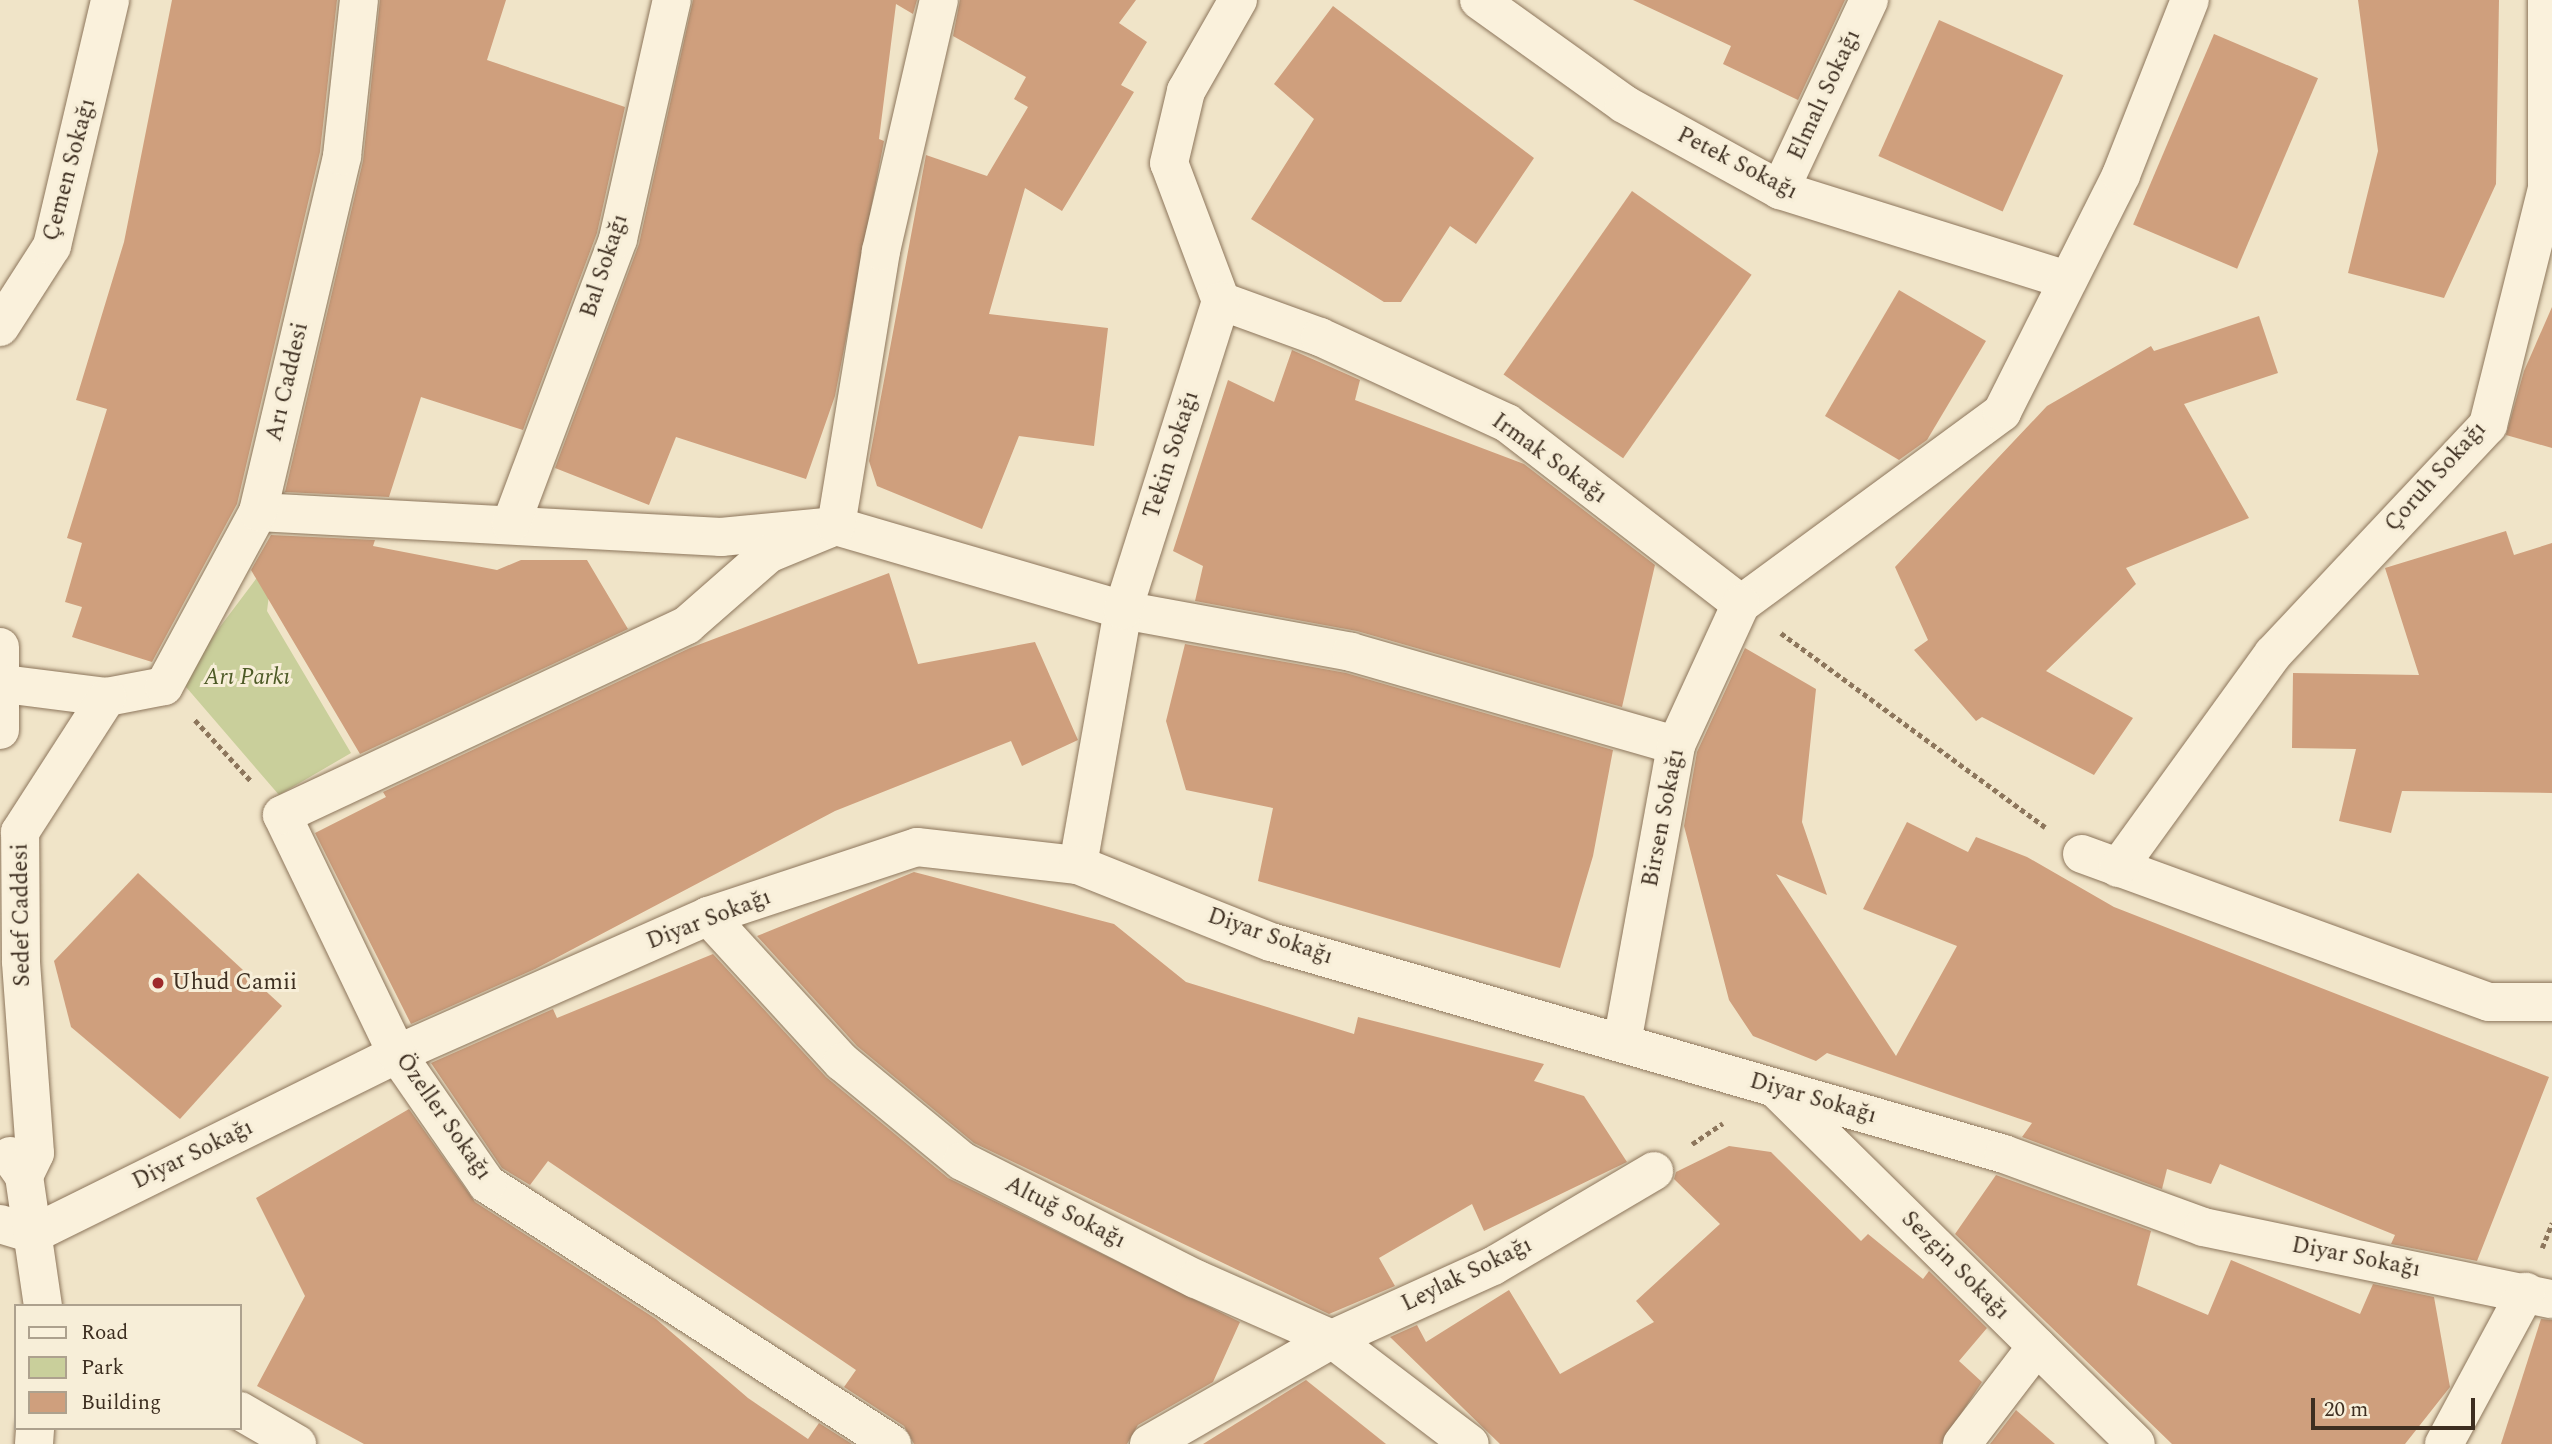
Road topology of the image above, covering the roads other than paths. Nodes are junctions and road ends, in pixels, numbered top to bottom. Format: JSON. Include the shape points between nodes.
{"nodes":[{"id":1,"x":110,"y":0,"type":"edge"},
{"id":2,"x":359,"y":0,"type":"edge"},
{"id":3,"x":672,"y":0,"type":"edge"},
{"id":4,"x":939,"y":0,"type":"edge"},
{"id":5,"x":1238,"y":0,"type":"edge"},
{"id":6,"x":1869,"y":0,"type":"edge"},
{"id":7,"x":2190,"y":0,"type":"edge"},
{"id":8,"x":2547,"y":0,"type":"edge"},
{"id":9,"x":1499,"y":6,"type":"edge"},
{"id":10,"x":1780,"y":190,"type":"junction"},
{"id":11,"x":2064,"y":279,"type":"junction"},
{"id":12,"x":1221,"y":301,"type":"junction"},
{"id":13,"x":0,"y":327,"type":"edge"},
{"id":14,"x":258,"y":512,"type":"junction"},
{"id":15,"x":511,"y":524,"type":"junction"},
{"id":16,"x":836,"y":526,"type":"junction"},
{"id":17,"x":1741,"y":604,"type":"junction"},
{"id":18,"x":1123,"y":610,"type":"junction"},
{"id":19,"x":1,"y":671,"type":"edge"},
{"id":20,"x":107,"y":697,"type":"junction"},
{"id":21,"x":0,"y":730,"type":"edge"},
{"id":22,"x":1676,"y":746,"type":"junction"},
{"id":23,"x":2082,"y":854,"type":"road end"},
{"id":24,"x":1078,"y":865,"type":"junction"},
{"id":25,"x":2119,"y":868,"type":"junction"},
{"id":26,"x":708,"y":916,"type":"junction"},
{"id":27,"x":6,"y":953,"type":"edge"},
{"id":28,"x":2552,"y":1002,"type":"edge"},
{"id":29,"x":1622,"y":1043,"type":"junction"},
{"id":30,"x":397,"y":1054,"type":"junction"},
{"id":31,"x":1775,"y":1088,"type":"junction"},
{"id":32,"x":1654,"y":1171,"type":"road end"},
{"id":33,"x":16,"y":1229,"type":"edge"},
{"id":34,"x":2539,"y":1295,"type":"edge"},
{"id":35,"x":47,"y":1304,"type":"edge"},
{"id":36,"x":1332,"y":1339,"type":"junction"},
{"id":37,"x":2037,"y":1346,"type":"junction"},
{"id":38,"x":242,"y":1412,"type":"edge"},
{"id":39,"x":297,"y":1444,"type":"edge"},
{"id":40,"x":892,"y":1444,"type":"edge"},
{"id":41,"x":1149,"y":1444,"type":"edge"},
{"id":42,"x":1470,"y":1444,"type":"edge"},
{"id":43,"x":1962,"y":1444,"type":"edge"},
{"id":44,"x":2136,"y":1444,"type":"edge"},
{"id":45,"x":2444,"y":1444,"type":"edge"}],
"edges":[{"from":1,"to":13,"type":"street","name":"Çemen Sokağı","via":[[52,246]]},
{"from":2,"to":14,"type":"street","name":"Arı Caddesi","via":[[342,156]]},
{"from":3,"to":15,"type":"street","name":"Bal Sokağı","via":[[618,239]]},
{"from":4,"to":16,"type":"street","via":[[881,251]]},
{"from":5,"to":12,"type":"street","via":[[1186,91],[1169,163]]},
{"from":6,"to":10,"type":"street","name":"Elmalı Sokağı"},
{"from":7,"to":11,"type":"street","via":[[2121,174]]},
{"from":8,"to":25,"type":"street","name":"Çoruh Sokağı","via":[[2547,188],[2488,425],[2273,654]]},
{"from":9,"to":10,"type":"street","name":"Petek Sokağı","via":[[1624,104]]},
{"from":10,"to":11,"type":"street","name":"Petek Sokağı"},
{"from":11,"to":17,"type":"street","via":[[2002,412]]},
{"from":12,"to":17,"type":"street","name":"Irmak Sokağı","via":[[1320,337],[1507,424]]},
{"from":12,"to":18,"type":"street","name":"Tekin Sokağı"},
{"from":14,"to":15,"type":"street"},
{"from":14,"to":20,"type":"street","name":"Arı Caddesi","via":[[164,686]]},
{"from":15,"to":16,"type":"street","via":[[721,537]]},
{"from":16,"to":18,"type":"street"},
{"from":16,"to":30,"type":"street","name":"Özeller Sokağı","via":[[768,554],[687,625],[282,815]]},
{"from":17,"to":22,"type":"street","name":"Birsen Sokağı"},
{"from":18,"to":22,"type":"street","via":[[1351,652]]},
{"from":18,"to":24,"type":"street","name":"Tekin Sokağı"},
{"from":19,"to":20,"type":"street"},
{"from":19,"to":21,"type":"street"},
{"from":20,"to":27,"type":"street","name":"Sedef Caddesi","via":[[20,832]]},
{"from":22,"to":29,"type":"street","name":"Birsen Sokağı"},
{"from":23,"to":25,"type":"street"},
{"from":24,"to":26,"type":"street","name":"Diyar Sokağı","via":[[917,847]]},
{"from":24,"to":29,"type":"street","name":"Diyar Sokağı","via":[[1271,942]]},
{"from":25,"to":28,"type":"street","via":[[2489,1002]]},
{"from":26,"to":30,"type":"street","name":"Diyar Sokağı"},
{"from":26,"to":36,"type":"street","name":"Altuğ Sokağı","via":[[842,1062],[962,1161],[1196,1279]]},
{"from":27,"to":33,"type":"street","name":"Sedef Caddesi","via":[[35,1153],[24,1176]]},
{"from":29,"to":31,"type":"street","name":"Diyar Sokağı"},
{"from":30,"to":33,"type":"street","name":"Diyar Sokağı"},
{"from":30,"to":40,"type":"street","name":"Özeller Sokağı","via":[[486,1184]]},
{"from":31,"to":34,"type":"street","name":"Diyar Sokağı","via":[[2004,1154],[2203,1227]]},
{"from":31,"to":37,"type":"street","name":"Sezgin Sokağı"},
{"from":32,"to":36,"type":"street","name":"Leylak Sokağı","via":[[1493,1266]]},
{"from":33,"to":35,"type":"street","name":"Sedef Caddesi"},
{"from":34,"to":45,"type":"street"},
{"from":36,"to":41,"type":"street","name":"Leylak Sokağı"},
{"from":36,"to":42,"type":"street","name":"Altuğ Sokağı"},
{"from":37,"to":43,"type":"street"},
{"from":37,"to":44,"type":"street","name":"Sezgin Sokağı"},
{"from":38,"to":39,"type":"street"}]}
